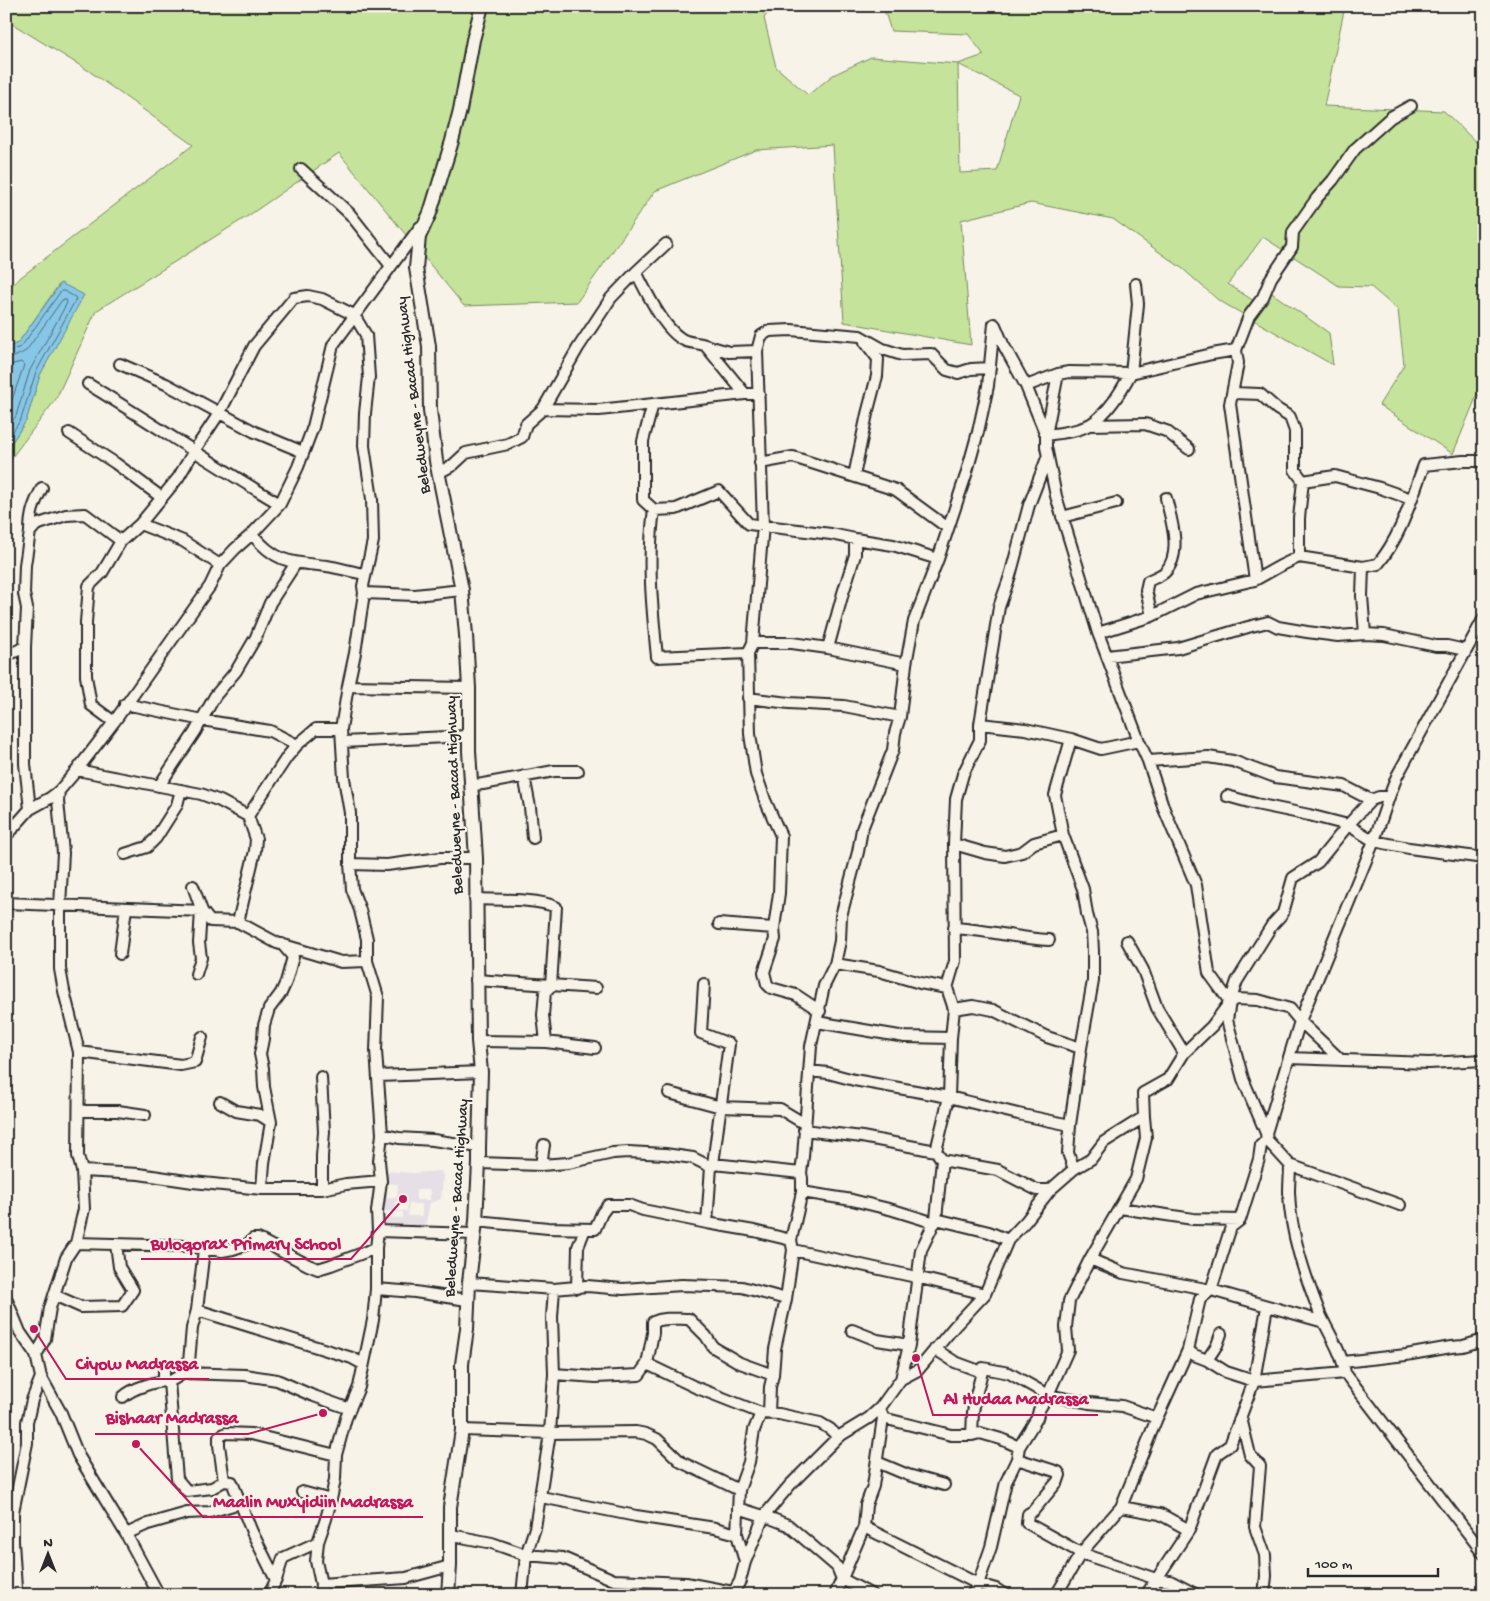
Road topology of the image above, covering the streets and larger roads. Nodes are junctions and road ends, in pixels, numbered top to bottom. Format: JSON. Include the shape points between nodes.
{"nodes":[{"id":1,"x":482,"y":6,"type":"edge"},
{"id":2,"x":1412,"y":106,"type":"dead end"},
{"id":3,"x":300,"y":168,"type":"dead end"},
{"id":4,"x":430,"y":213,"type":"junction"},
{"id":5,"x":666,"y":244,"type":"dead end"},
{"id":6,"x":391,"y":266,"type":"junction"},
{"id":7,"x":636,"y":272,"type":"junction"},
{"id":8,"x":1136,"y":284,"type":"dead end"},
{"id":9,"x":354,"y":315,"type":"junction"},
{"id":10,"x":860,"y":336,"type":"junction"},
{"id":11,"x":705,"y":345,"type":"junction"},
{"id":12,"x":1236,"y":350,"type":"junction"},
{"id":13,"x":757,"y":351,"type":"junction"},
{"id":14,"x":120,"y":364,"type":"dead end"},
{"id":15,"x":990,"y":368,"type":"junction"},
{"id":16,"x":1131,"y":372,"type":"junction"},
{"id":17,"x":1058,"y":374,"type":"junction"},
{"id":18,"x":88,"y":384,"type":"dead end"},
{"id":19,"x":1026,"y":386,"type":"junction"},
{"id":20,"x":1233,"y":393,"type":"junction"},
{"id":21,"x":745,"y":394,"type":"junction"},
{"id":22,"x":759,"y":394,"type":"junction"},
{"id":23,"x":653,"y":404,"type":"junction"},
{"id":24,"x":543,"y":409,"type":"junction"},
{"id":25,"x":220,"y":412,"type":"junction"},
{"id":26,"x":1088,"y":425,"type":"junction"},
{"id":27,"x":69,"y":433,"type":"dead end"},
{"id":28,"x":1046,"y":435,"type":"junction"},
{"id":29,"x":1189,"y":449,"type":"dead end"},
{"id":30,"x":194,"y":451,"type":"junction"},
{"id":31,"x":303,"y":452,"type":"junction"},
{"id":32,"x":1047,"y":458,"type":"junction"},
{"id":33,"x":1484,"y":461,"type":"edge"},
{"id":34,"x":760,"y":463,"type":"junction"},
{"id":35,"x":438,"y":473,"type":"junction"},
{"id":36,"x":854,"y":476,"type":"junction"},
{"id":37,"x":1303,"y":481,"type":"junction"},
{"id":38,"x":42,"y":488,"type":"dead end"},
{"id":39,"x":161,"y":498,"type":"junction"},
{"id":40,"x":1166,"y":498,"type":"dead end"},
{"id":41,"x":1411,"y":499,"type":"junction"},
{"id":42,"x":1116,"y":503,"type":"dead end"},
{"id":43,"x":280,"y":504,"type":"junction"},
{"id":44,"x":654,"y":510,"type":"junction"},
{"id":45,"x":1062,"y":517,"type":"junction"},
{"id":46,"x":140,"y":524,"type":"junction"},
{"id":47,"x":763,"y":525,"type":"junction"},
{"id":48,"x":948,"y":528,"type":"junction"},
{"id":49,"x":30,"y":532,"type":"junction"},
{"id":50,"x":252,"y":534,"type":"junction"},
{"id":51,"x":855,"y":539,"type":"junction"},
{"id":52,"x":121,"y":541,"type":"junction"},
{"id":53,"x":1300,"y":557,"type":"junction"},
{"id":54,"x":938,"y":559,"type":"junction"},
{"id":55,"x":296,"y":563,"type":"junction"},
{"id":56,"x":220,"y":565,"type":"junction"},
{"id":57,"x":1363,"y":567,"type":"junction"},
{"id":58,"x":365,"y":574,"type":"junction"},
{"id":59,"x":1255,"y":580,"type":"junction"},
{"id":60,"x":462,"y":590,"type":"junction"},
{"id":61,"x":364,"y":593,"type":"junction"},
{"id":62,"x":1152,"y":616,"type":"junction"},
{"id":63,"x":1484,"y":618,"type":"edge"},
{"id":64,"x":1098,"y":633,"type":"junction"},
{"id":65,"x":1365,"y":634,"type":"junction"},
{"id":66,"x":753,"y":643,"type":"junction"},
{"id":67,"x":25,"y":647,"type":"junction"},
{"id":68,"x":828,"y":648,"type":"junction"},
{"id":69,"x":1465,"y":650,"type":"junction"},
{"id":70,"x":748,"y":653,"type":"junction"},
{"id":71,"x":6,"y":656,"type":"edge"},
{"id":72,"x":1107,"y":656,"type":"junction"},
{"id":73,"x":906,"y":664,"type":"junction"},
{"id":74,"x":348,"y":686,"type":"junction"},
{"id":75,"x":469,"y":688,"type":"junction"},
{"id":76,"x":748,"y":698,"type":"junction"},
{"id":77,"x":125,"y":704,"type":"junction"},
{"id":78,"x":900,"y":717,"type":"junction"},
{"id":79,"x":202,"y":720,"type":"junction"},
{"id":80,"x":114,"y":722,"type":"junction"},
{"id":81,"x":980,"y":724,"type":"junction"},
{"id":82,"x":341,"y":729,"type":"junction"},
{"id":83,"x":468,"y":736,"type":"junction"},
{"id":84,"x":1071,"y":739,"type":"junction"},
{"id":85,"x":1139,"y":741,"type":"junction"},
{"id":86,"x":343,"y":742,"type":"junction"},
{"id":87,"x":297,"y":745,"type":"junction"},
{"id":88,"x":1148,"y":761,"type":"junction"},
{"id":89,"x":77,"y":770,"type":"junction"},
{"id":90,"x":578,"y":771,"type":"dead end"},
{"id":91,"x":524,"y":776,"type":"junction"},
{"id":92,"x":472,"y":785,"type":"junction"},
{"id":93,"x":159,"y":786,"type":"junction"},
{"id":94,"x":181,"y":790,"type":"junction"},
{"id":95,"x":58,"y":791,"type":"junction"},
{"id":96,"x":1227,"y":796,"type":"dead end"},
{"id":97,"x":1389,"y":797,"type":"junction"},
{"id":98,"x":1371,"y":800,"type":"junction"},
{"id":99,"x":30,"y":809,"type":"junction"},
{"id":100,"x":6,"y":815,"type":"edge"},
{"id":101,"x":248,"y":816,"type":"junction"},
{"id":102,"x":1348,"y":825,"type":"junction"},
{"id":103,"x":10,"y":833,"type":"edge"},
{"id":104,"x":1063,"y":835,"type":"junction"},
{"id":105,"x":533,"y":838,"type":"dead end"},
{"id":106,"x":1374,"y":841,"type":"junction"},
{"id":107,"x":954,"y":844,"type":"junction"},
{"id":108,"x":125,"y":854,"type":"dead end"},
{"id":109,"x":476,"y":858,"type":"junction"},
{"id":110,"x":1484,"y":858,"type":"edge"},
{"id":111,"x":350,"y":864,"type":"junction"},
{"id":112,"x":193,"y":886,"type":"dead end"},
{"id":113,"x":475,"y":899,"type":"junction"},
{"id":114,"x":6,"y":903,"type":"edge"},
{"id":115,"x":60,"y":905,"type":"junction"},
{"id":116,"x":126,"y":908,"type":"junction"},
{"id":117,"x":202,"y":911,"type":"junction"},
{"id":118,"x":238,"y":922,"type":"junction"},
{"id":119,"x":719,"y":924,"type":"dead end"},
{"id":120,"x":774,"y":928,"type":"junction"},
{"id":121,"x":954,"y":928,"type":"junction"},
{"id":122,"x":1049,"y":940,"type":"dead end"},
{"id":123,"x":1127,"y":941,"type":"dead end"},
{"id":124,"x":282,"y":944,"type":"junction"},
{"id":125,"x":120,"y":954,"type":"dead end"},
{"id":126,"x":368,"y":961,"type":"junction"},
{"id":127,"x":834,"y":964,"type":"junction"},
{"id":128,"x":196,"y":974,"type":"dead end"},
{"id":129,"x":476,"y":980,"type":"junction"},
{"id":130,"x":704,"y":984,"type":"dead end"},
{"id":131,"x":551,"y":986,"type":"junction"},
{"id":132,"x":596,"y":988,"type":"dead end"},
{"id":133,"x":947,"y":988,"type":"junction"},
{"id":134,"x":1230,"y":1002,"type":"junction"},
{"id":135,"x":954,"y":1009,"type":"junction"},
{"id":136,"x":820,"y":1011,"type":"junction"},
{"id":137,"x":1300,"y":1021,"type":"junction"},
{"id":138,"x":817,"y":1022,"type":"junction"},
{"id":139,"x":202,"y":1037,"type":"dead end"},
{"id":140,"x":951,"y":1038,"type":"junction"},
{"id":141,"x":478,"y":1041,"type":"junction"},
{"id":142,"x":546,"y":1042,"type":"junction"},
{"id":143,"x":595,"y":1048,"type":"dead end"},
{"id":144,"x":1081,"y":1048,"type":"junction"},
{"id":145,"x":79,"y":1052,"type":"junction"},
{"id":146,"x":1184,"y":1053,"type":"junction"},
{"id":147,"x":1289,"y":1058,"type":"junction"},
{"id":148,"x":1341,"y":1060,"type":"junction"},
{"id":149,"x":1484,"y":1060,"type":"edge"},
{"id":150,"x":809,"y":1071,"type":"junction"},
{"id":151,"x":482,"y":1072,"type":"junction"},
{"id":152,"x":379,"y":1076,"type":"junction"},
{"id":153,"x":321,"y":1077,"type":"dead end"},
{"id":154,"x":669,"y":1093,"type":"dead end"},
{"id":155,"x":949,"y":1097,"type":"junction"},
{"id":156,"x":220,"y":1102,"type":"dead end"},
{"id":157,"x":721,"y":1107,"type":"junction"},
{"id":158,"x":79,"y":1109,"type":"junction"},
{"id":159,"x":145,"y":1115,"type":"dead end"},
{"id":160,"x":1144,"y":1117,"type":"junction"},
{"id":161,"x":271,"y":1122,"type":"junction"},
{"id":162,"x":1070,"y":1125,"type":"junction"},
{"id":163,"x":805,"y":1127,"type":"junction"},
{"id":164,"x":382,"y":1134,"type":"junction"},
{"id":165,"x":1267,"y":1136,"type":"junction"},
{"id":166,"x":544,"y":1145,"type":"dead end"},
{"id":167,"x":479,"y":1147,"type":"junction"},
{"id":168,"x":939,"y":1155,"type":"junction"},
{"id":169,"x":479,"y":1163,"type":"junction"},
{"id":170,"x":542,"y":1165,"type":"junction"},
{"id":171,"x":1290,"y":1165,"type":"junction"},
{"id":172,"x":712,"y":1166,"type":"junction"},
{"id":173,"x":1074,"y":1170,"type":"junction"},
{"id":174,"x":82,"y":1172,"type":"junction"},
{"id":175,"x":801,"y":1173,"type":"junction"},
{"id":176,"x":381,"y":1181,"type":"junction"},
{"id":177,"x":262,"y":1189,"type":"junction"},
{"id":178,"x":322,"y":1189,"type":"junction"},
{"id":179,"x":1050,"y":1190,"type":"junction"},
{"id":180,"x":802,"y":1192,"type":"junction"},
{"id":181,"x":1400,"y":1205,"type":"dead end"},
{"id":182,"x":1120,"y":1208,"type":"junction"},
{"id":183,"x":1240,"y":1220,"type":"junction"},
{"id":184,"x":936,"y":1221,"type":"junction"},
{"id":185,"x":707,"y":1223,"type":"junction"},
{"id":186,"x":475,"y":1228,"type":"junction"},
{"id":187,"x":585,"y":1229,"type":"junction"},
{"id":188,"x":378,"y":1231,"type":"junction"},
{"id":189,"x":1008,"y":1240,"type":"junction"},
{"id":190,"x":76,"y":1243,"type":"junction"},
{"id":191,"x":116,"y":1244,"type":"junction"},
{"id":192,"x":792,"y":1245,"type":"junction"},
{"id":193,"x":376,"y":1248,"type":"junction"},
{"id":194,"x":204,"y":1249,"type":"junction"},
{"id":195,"x":1090,"y":1259,"type":"junction"},
{"id":196,"x":916,"y":1277,"type":"junction"},
{"id":197,"x":469,"y":1283,"type":"junction"},
{"id":198,"x":577,"y":1288,"type":"junction"},
{"id":199,"x":376,"y":1289,"type":"junction"},
{"id":200,"x":554,"y":1289,"type":"junction"},
{"id":201,"x":1211,"y":1290,"type":"junction"},
{"id":202,"x":985,"y":1294,"type":"junction"},
{"id":203,"x":54,"y":1295,"type":"junction"},
{"id":204,"x":786,"y":1299,"type":"junction"},
{"id":205,"x":467,"y":1300,"type":"junction"},
{"id":206,"x":7,"y":1302,"type":"edge"},
{"id":207,"x":1267,"y":1307,"type":"junction"},
{"id":208,"x":197,"y":1310,"type":"junction"},
{"id":209,"x":1324,"y":1322,"type":"junction"},
{"id":210,"x":852,"y":1330,"type":"dead end"},
{"id":211,"x":1221,"y":1334,"type":"dead end"},
{"id":212,"x":1484,"y":1340,"type":"edge"},
{"id":213,"x":909,"y":1344,"type":"junction"},
{"id":214,"x":935,"y":1349,"type":"junction"},
{"id":215,"x":1188,"y":1350,"type":"junction"},
{"id":216,"x":36,"y":1355,"type":"junction"},
{"id":217,"x":1207,"y":1360,"type":"junction"},
{"id":218,"x":1343,"y":1362,"type":"junction"},
{"id":219,"x":363,"y":1364,"type":"junction"},
{"id":220,"x":647,"y":1364,"type":"junction"},
{"id":221,"x":164,"y":1365,"type":"dead end"},
{"id":222,"x":982,"y":1372,"type":"junction"},
{"id":223,"x":188,"y":1373,"type":"junction"},
{"id":224,"x":1345,"y":1373,"type":"junction"},
{"id":225,"x":554,"y":1374,"type":"junction"},
{"id":226,"x":773,"y":1376,"type":"junction"},
{"id":227,"x":41,"y":1377,"type":"junction"},
{"id":228,"x":901,"y":1379,"type":"junction"},
{"id":229,"x":167,"y":1381,"type":"junction"},
{"id":230,"x":1254,"y":1381,"type":"junction"},
{"id":231,"x":1048,"y":1395,"type":"junction"},
{"id":232,"x":123,"y":1397,"type":"dead end"},
{"id":233,"x":350,"y":1409,"type":"junction"},
{"id":234,"x":765,"y":1413,"type":"junction"},
{"id":235,"x":882,"y":1413,"type":"junction"},
{"id":236,"x":1157,"y":1418,"type":"junction"},
{"id":237,"x":1241,"y":1418,"type":"junction"},
{"id":238,"x":462,"y":1430,"type":"junction"},
{"id":239,"x":550,"y":1433,"type":"junction"},
{"id":240,"x":972,"y":1435,"type":"junction"},
{"id":241,"x":838,"y":1437,"type":"junction"},
{"id":242,"x":1019,"y":1447,"type":"junction"},
{"id":243,"x":336,"y":1455,"type":"junction"},
{"id":244,"x":1017,"y":1459,"type":"junction"},
{"id":245,"x":877,"y":1462,"type":"junction"},
{"id":246,"x":224,"y":1482,"type":"junction"},
{"id":247,"x":944,"y":1485,"type":"dead end"},
{"id":248,"x":739,"y":1490,"type":"junction"},
{"id":249,"x":302,"y":1492,"type":"dead end"},
{"id":250,"x":541,"y":1497,"type":"junction"},
{"id":251,"x":6,"y":1498,"type":"edge"},
{"id":252,"x":330,"y":1500,"type":"junction"},
{"id":253,"x":240,"y":1503,"type":"junction"},
{"id":254,"x":1120,"y":1507,"type":"junction"},
{"id":255,"x":738,"y":1508,"type":"junction"},
{"id":256,"x":13,"y":1512,"type":"junction"},
{"id":257,"x":764,"y":1516,"type":"junction"},
{"id":258,"x":864,"y":1527,"type":"junction"},
{"id":259,"x":1189,"y":1530,"type":"junction"},
{"id":260,"x":126,"y":1534,"type":"junction"},
{"id":261,"x":737,"y":1534,"type":"junction"},
{"id":262,"x":451,"y":1535,"type":"junction"},
{"id":263,"x":318,"y":1542,"type":"junction"},
{"id":264,"x":1081,"y":1553,"type":"junction"},
{"id":265,"x":1484,"y":1554,"type":"edge"},
{"id":266,"x":526,"y":1555,"type":"junction"},
{"id":267,"x":745,"y":1562,"type":"junction"},
{"id":268,"x":450,"y":1566,"type":"junction"},
{"id":269,"x":842,"y":1579,"type":"junction"},
{"id":270,"x":1156,"y":1579,"type":"junction"},
{"id":271,"x":276,"y":1580,"type":"junction"},
{"id":272,"x":978,"y":1584,"type":"junction"},
{"id":273,"x":321,"y":1589,"type":"edge"},
{"id":274,"x":733,"y":1593,"type":"edge"},
{"id":275,"x":13,"y":1595,"type":"edge"},
{"id":276,"x":159,"y":1595,"type":"edge"},
{"id":277,"x":269,"y":1595,"type":"edge"},
{"id":278,"x":448,"y":1595,"type":"edge"},
{"id":279,"x":522,"y":1595,"type":"edge"},
{"id":280,"x":835,"y":1595,"type":"edge"},
{"id":281,"x":872,"y":1595,"type":"edge"},
{"id":282,"x":972,"y":1595,"type":"edge"},
{"id":283,"x":1005,"y":1595,"type":"edge"},
{"id":284,"x":1056,"y":1595,"type":"edge"},
{"id":285,"x":1146,"y":1595,"type":"edge"},
{"id":286,"x":1197,"y":1595,"type":"edge"},
{"id":287,"x":1264,"y":1595,"type":"edge"}],
"edges":[{"from":1,"to":4,"type":"street","name":"Beledweyne - Bacad Highway","via":[[472,40],[460,110]]},
{"from":2,"to":12,"type":"street","via":[[1391,117],[1355,149],[1317,198],[1293,232],[1292,247],[1249,316]]},
{"from":3,"to":6,"type":"street","via":[[350,214]]},
{"from":4,"to":6,"type":"street"},
{"from":4,"to":35,"type":"street","name":"Beledweyne - Bacad Highway","via":[[418,237],[416,268],[429,346],[430,410]]},
{"from":5,"to":7,"type":"street"},
{"from":6,"to":9,"type":"street"},
{"from":7,"to":11,"type":"street","via":[[657,312],[675,335]]},
{"from":7,"to":24,"type":"street","via":[[611,298]]},
{"from":8,"to":16,"type":"street","via":[[1138,304]]},
{"from":9,"to":25,"type":"street","via":[[322,299],[294,298],[254,346]]},
{"from":9,"to":31,"type":"street","via":[[333,345],[313,427]]},
{"from":9,"to":58,"type":"street","via":[[366,335],[369,356],[364,446],[372,499],[373,540]]},
{"from":10,"to":13,"type":"street","via":[[769,331],[761,336]]},
{"from":10,"to":15,"type":"street","via":[[883,349],[902,354],[931,354],[947,370],[958,373]]},
{"from":10,"to":36,"type":"street","via":[[878,358],[877,376]]},
{"from":11,"to":13,"type":"street","via":[[729,352]]},
{"from":11,"to":21,"type":"street"},
{"from":12,"to":16,"type":"street"},
{"from":12,"to":20,"type":"street","via":[[1238,363]]},
{"from":13,"to":22,"type":"street"},
{"from":14,"to":25,"type":"street"},
{"from":15,"to":19,"type":"street","via":[[994,324]]},
{"from":15,"to":48,"type":"street","via":[[978,432]]},
{"from":16,"to":17,"type":"street"},
{"from":16,"to":26,"type":"street","via":[[1104,413]]},
{"from":17,"to":19,"type":"street"},
{"from":17,"to":28,"type":"street"},
{"from":18,"to":30,"type":"street"},
{"from":19,"to":28,"type":"street"},
{"from":20,"to":37,"type":"street","via":[[1260,394],[1290,417],[1295,431],[1295,470]]},
{"from":20,"to":59,"type":"street","via":[[1230,404]]},
{"from":21,"to":22,"type":"street"},
{"from":21,"to":23,"type":"street"},
{"from":22,"to":34,"type":"street"},
{"from":23,"to":24,"type":"street","via":[[599,410]]},
{"from":23,"to":44,"type":"street","via":[[643,441],[642,478],[643,500]]},
{"from":24,"to":35,"type":"street","via":[[526,424],[522,437],[508,444],[466,453]]},
{"from":25,"to":30,"type":"street"},
{"from":25,"to":31,"type":"street"},
{"from":26,"to":28,"type":"street"},
{"from":26,"to":29,"type":"street","via":[[1145,424],[1166,432]]},
{"from":27,"to":39,"type":"street"},
{"from":28,"to":32,"type":"street"},
{"from":30,"to":39,"type":"street"},
{"from":30,"to":43,"type":"street"},
{"from":31,"to":43,"type":"street"},
{"from":32,"to":45,"type":"street"},
{"from":32,"to":81,"type":"street","via":[[1029,505],[1000,607]]},
{"from":33,"to":41,"type":"street","via":[[1424,465]]},
{"from":34,"to":36,"type":"street","via":[[793,457]]},
{"from":34,"to":47,"type":"street"},
{"from":35,"to":60,"type":"street","name":"Beledweyne - Bacad Highway"},
{"from":36,"to":48,"type":"street","via":[[896,490]]},
{"from":37,"to":41,"type":"street","via":[[1335,476]]},
{"from":37,"to":53,"type":"street","via":[[1299,518]]},
{"from":38,"to":49,"type":"street","via":[[33,506]]},
{"from":39,"to":46,"type":"street"},
{"from":40,"to":62,"type":"street","via":[[1175,545],[1171,564],[1164,573],[1148,581],[1146,590]]},
{"from":41,"to":57,"type":"street","via":[[1389,551],[1378,564]]},
{"from":42,"to":45,"type":"street"},
{"from":43,"to":50,"type":"street"},
{"from":44,"to":47,"type":"street","via":[[676,509],[719,491],[748,524]]},
{"from":44,"to":70,"type":"street","via":[[649,551],[657,657]]},
{"from":45,"to":64,"type":"street"},
{"from":46,"to":52,"type":"street"},
{"from":46,"to":56,"type":"street","via":[[183,540]]},
{"from":47,"to":51,"type":"street"},
{"from":47,"to":66,"type":"street"},
{"from":48,"to":54,"type":"street"},
{"from":49,"to":52,"type":"street","via":[[36,525],[85,514]]},
{"from":49,"to":67,"type":"street","via":[[25,565]]},
{"from":50,"to":55,"type":"street","via":[[275,556]]},
{"from":50,"to":56,"type":"street"},
{"from":51,"to":54,"type":"street","via":[[892,545]]},
{"from":51,"to":68,"type":"street","via":[[855,555]]},
{"from":52,"to":80,"type":"street","via":[[102,573],[89,586],[86,622],[86,676],[90,705]]},
{"from":53,"to":57,"type":"street"},
{"from":53,"to":59,"type":"street"},
{"from":54,"to":73,"type":"street","via":[[914,621]]},
{"from":55,"to":58,"type":"street"},
{"from":55,"to":79,"type":"street","via":[[270,603],[256,637],[236,671],[215,696]]},
{"from":56,"to":77,"type":"street","via":[[210,586]]},
{"from":57,"to":65,"type":"street"},
{"from":58,"to":61,"type":"street"},
{"from":59,"to":62,"type":"street","via":[[1196,594]]},
{"from":60,"to":61,"type":"street","via":[[415,595]]},
{"from":60,"to":75,"type":"street","name":"Beledweyne - Bacad Highway"},
{"from":61,"to":74,"type":"street"},
{"from":62,"to":64,"type":"street"},
{"from":63,"to":69,"type":"street"},
{"from":64,"to":72,"type":"street"},
{"from":65,"to":69,"type":"street"},
{"from":65,"to":72,"type":"street","via":[[1338,636],[1278,627],[1268,622],[1178,648]]},
{"from":66,"to":68,"type":"street"},
{"from":66,"to":70,"type":"street"},
{"from":67,"to":71,"type":"street"},
{"from":67,"to":99,"type":"street","via":[[25,764]]},
{"from":68,"to":73,"type":"street"},
{"from":69,"to":97,"type":"street","via":[[1397,776]]},
{"from":70,"to":76,"type":"street"},
{"from":72,"to":85,"type":"street"},
{"from":73,"to":78,"type":"street"},
{"from":74,"to":75,"type":"street"},
{"from":74,"to":82,"type":"street"},
{"from":75,"to":83,"type":"street","name":"Beledweyne - Bacad Highway"},
{"from":76,"to":78,"type":"street","via":[[844,706]]},
{"from":76,"to":120,"type":"street","via":[[756,774],[781,836]]},
{"from":77,"to":79,"type":"street"},
{"from":77,"to":80,"type":"street"},
{"from":78,"to":127,"type":"street","via":[[893,750],[862,829],[841,916]]},
{"from":79,"to":87,"type":"street","via":[[270,731]]},
{"from":79,"to":93,"type":"street"},
{"from":80,"to":89,"type":"street"},
{"from":81,"to":84,"type":"street"},
{"from":81,"to":107,"type":"street","via":[[980,740],[963,774],[956,798]]},
{"from":82,"to":86,"type":"street"},
{"from":82,"to":87,"type":"street","via":[[316,729]]},
{"from":83,"to":86,"type":"street"},
{"from":83,"to":92,"type":"street","name":"Beledweyne - Bacad Highway"},
{"from":84,"to":85,"type":"street","via":[[1101,750]]},
{"from":84,"to":104,"type":"street","via":[[1055,795]]},
{"from":85,"to":88,"type":"street"},
{"from":86,"to":111,"type":"street","via":[[344,778],[350,813]]},
{"from":87,"to":101,"type":"street"},
{"from":88,"to":98,"type":"street","via":[[1208,757],[1233,761],[1275,777],[1344,786]]},
{"from":88,"to":134,"type":"street","via":[[1196,885],[1209,973]]},
{"from":89,"to":93,"type":"street"},
{"from":89,"to":95,"type":"street"},
{"from":90,"to":91,"type":"street"},
{"from":91,"to":92,"type":"street"},
{"from":91,"to":105,"type":"street"},
{"from":92,"to":109,"type":"street","name":"Beledweyne - Bacad Highway"},
{"from":93,"to":94,"type":"street"},
{"from":94,"to":101,"type":"street","via":[[220,801]]},
{"from":94,"to":108,"type":"street","via":[[177,805],[156,838],[147,847]]},
{"from":95,"to":99,"type":"street"},
{"from":95,"to":115,"type":"street","via":[[63,853]]},
{"from":96,"to":102,"type":"street"},
{"from":97,"to":98,"type":"street"},
{"from":97,"to":106,"type":"street"},
{"from":98,"to":102,"type":"street"},
{"from":99,"to":103,"type":"street"},
{"from":100,"to":103,"type":"street"},
{"from":101,"to":118,"type":"street","via":[[256,838],[255,851]]},
{"from":102,"to":106,"type":"street"},
{"from":102,"to":134,"type":"street","via":[[1318,862],[1292,878],[1283,914],[1272,925],[1237,981]]},
{"from":104,"to":107,"type":"street","via":[[1005,856]]},
{"from":104,"to":144,"type":"street","via":[[1083,889],[1092,932],[1093,981]]},
{"from":106,"to":110,"type":"street"},
{"from":106,"to":137,"type":"street"},
{"from":107,"to":121,"type":"street"},
{"from":109,"to":111,"type":"street","via":[[440,858],[386,865]]},
{"from":109,"to":113,"type":"street","name":"Beledweyne - Bacad Highway"},
{"from":111,"to":126,"type":"street","via":[[352,889],[367,940]]},
{"from":112,"to":117,"type":"street"},
{"from":113,"to":129,"type":"street","name":"Beledweyne - Bacad Highway"},
{"from":113,"to":131,"type":"street","via":[[530,900],[556,907]]},
{"from":114,"to":115,"type":"street"},
{"from":115,"to":116,"type":"street"},
{"from":115,"to":145,"type":"street","via":[[60,969]]},
{"from":116,"to":117,"type":"street"},
{"from":116,"to":125,"type":"street"},
{"from":117,"to":118,"type":"street","via":[[210,921]]},
{"from":117,"to":128,"type":"street","via":[[201,958]]},
{"from":118,"to":124,"type":"street"},
{"from":119,"to":120,"type":"street"},
{"from":120,"to":136,"type":"street","via":[[775,939],[764,972],[767,984],[796,995]]},
{"from":121,"to":122,"type":"street"},
{"from":121,"to":133,"type":"street","via":[[955,961]]},
{"from":123,"to":146,"type":"street","via":[[1143,970],[1157,1008]]},
{"from":124,"to":126,"type":"street","via":[[341,962]]},
{"from":124,"to":161,"type":"street","via":[[293,957],[286,982],[264,1025],[260,1054]]},
{"from":126,"to":152,"type":"street","via":[[378,997],[376,1051]]},
{"from":127,"to":133,"type":"street","via":[[879,971]]},
{"from":127,"to":136,"type":"street","via":[[824,986]]},
{"from":129,"to":131,"type":"street"},
{"from":129,"to":141,"type":"street","name":"Beledweyne - Bacad Highway"},
{"from":130,"to":157,"type":"street","via":[[701,1033],[729,1044]]},
{"from":131,"to":132,"type":"street"},
{"from":131,"to":142,"type":"street","via":[[545,992]]},
{"from":133,"to":135,"type":"street"},
{"from":134,"to":137,"type":"street","via":[[1236,999],[1258,1000],[1290,1008]]},
{"from":134,"to":146,"type":"street","via":[[1212,1026]]},
{"from":134,"to":165,"type":"street","via":[[1227,1020],[1243,1079]]},
{"from":135,"to":140,"type":"street"},
{"from":135,"to":144,"type":"street","via":[[973,1006],[993,1010],[1046,1038]]},
{"from":136,"to":138,"type":"street"},
{"from":137,"to":147,"type":"street"},
{"from":137,"to":148,"type":"street"},
{"from":138,"to":140,"type":"street","via":[[905,1037]]},
{"from":138,"to":150,"type":"street"},
{"from":139,"to":145,"type":"street","via":[[195,1062],[181,1065]]},
{"from":140,"to":155,"type":"street"},
{"from":141,"to":142,"type":"street"},
{"from":141,"to":151,"type":"street","name":"Beledweyne - Bacad Highway"},
{"from":142,"to":143,"type":"street"},
{"from":144,"to":162,"type":"street"},
{"from":145,"to":158,"type":"street"},
{"from":146,"to":160,"type":"street","via":[[1168,1079],[1144,1093]]},
{"from":147,"to":148,"type":"street"},
{"from":147,"to":165,"type":"street"},
{"from":148,"to":149,"type":"street","via":[[1429,1063]]},
{"from":150,"to":155,"type":"street"},
{"from":150,"to":163,"type":"street"},
{"from":151,"to":152,"type":"street"},
{"from":151,"to":167,"type":"street","name":"Beledweyne - Bacad Highway"},
{"from":152,"to":164,"type":"street"},
{"from":153,"to":178,"type":"street","via":[[324,1132]]},
{"from":154,"to":157,"type":"street"},
{"from":155,"to":162,"type":"street"},
{"from":155,"to":168,"type":"street"},
{"from":156,"to":161,"type":"street","via":[[236,1111],[260,1115]]},
{"from":157,"to":163,"type":"street","via":[[780,1109]]},
{"from":157,"to":172,"type":"street"},
{"from":158,"to":159,"type":"street"},
{"from":158,"to":174,"type":"street","via":[[78,1156]]},
{"from":160,"to":173,"type":"street","via":[[1104,1142],[1090,1159]]},
{"from":160,"to":182,"type":"street","via":[[1146,1138],[1136,1179]]},
{"from":161,"to":177,"type":"street"},
{"from":162,"to":173,"type":"street","via":[[1068,1153]]},
{"from":163,"to":168,"type":"street"},
{"from":163,"to":175,"type":"street"},
{"from":164,"to":167,"type":"street"},
{"from":164,"to":176,"type":"street"},
{"from":165,"to":171,"type":"street"},
{"from":165,"to":183,"type":"street","via":[[1260,1145],[1259,1159]]},
{"from":166,"to":170,"type":"street"},
{"from":167,"to":169,"type":"street","name":"Beledweyne - Bacad Highway"},
{"from":168,"to":179,"type":"street","via":[[998,1170],[1037,1190]]},
{"from":168,"to":184,"type":"street"},
{"from":169,"to":170,"type":"street"},
{"from":169,"to":186,"type":"street","name":"Beledweyne - Bacad Highway"},
{"from":170,"to":172,"type":"street","via":[[628,1152],[692,1158]]},
{"from":171,"to":181,"type":"street"},
{"from":171,"to":209,"type":"street","via":[[1289,1193],[1295,1240]]},
{"from":172,"to":175,"type":"street"},
{"from":172,"to":185,"type":"street"},
{"from":173,"to":179,"type":"street"},
{"from":174,"to":177,"type":"street","via":[[140,1174]]},
{"from":174,"to":190,"type":"street","via":[[84,1209]]},
{"from":175,"to":180,"type":"street"},
{"from":176,"to":178,"type":"street"},
{"from":176,"to":188,"type":"street"},
{"from":177,"to":178,"type":"street"},
{"from":179,"to":189,"type":"street"},
{"from":180,"to":184,"type":"street","via":[[852,1200]]},
{"from":180,"to":192,"type":"street"},
{"from":182,"to":183,"type":"street","via":[[1193,1219]]},
{"from":182,"to":195,"type":"street"},
{"from":183,"to":201,"type":"street","via":[[1231,1227]]},
{"from":184,"to":189,"type":"street","via":[[989,1232]]},
{"from":184,"to":196,"type":"street","via":[[921,1250]]},
{"from":185,"to":187,"type":"street","via":[[629,1205],[608,1205],[595,1229]]},
{"from":185,"to":192,"type":"street","via":[[754,1231]]},
{"from":186,"to":187,"type":"street"},
{"from":186,"to":188,"type":"street"},
{"from":186,"to":197,"type":"street","name":"Beledweyne - Bacad Highway"},
{"from":187,"to":198,"type":"street","via":[[578,1247]]},
{"from":188,"to":193,"type":"street"},
{"from":189,"to":202,"type":"street"},
{"from":190,"to":191,"type":"street"},
{"from":190,"to":203,"type":"street","via":[[66,1258]]},
{"from":191,"to":194,"type":"street"},
{"from":191,"to":203,"type":"street","via":[[119,1267],[133,1290],[122,1306],[81,1307]]},
{"from":192,"to":196,"type":"street"},
{"from":192,"to":204,"type":"street"},
{"from":193,"to":194,"type":"street","via":[[318,1269],[258,1239],[233,1249]]},
{"from":193,"to":199,"type":"street"},
{"from":194,"to":208,"type":"street"},
{"from":195,"to":201,"type":"street","via":[[1123,1273]]},
{"from":195,"to":231,"type":"street","via":[[1069,1301],[1068,1350]]},
{"from":196,"to":202,"type":"street"},
{"from":196,"to":213,"type":"street"},
{"from":197,"to":200,"type":"street"},
{"from":197,"to":205,"type":"street","name":"Beledweyne - Bacad Highway"},
{"from":198,"to":200,"type":"street"},
{"from":198,"to":204,"type":"street","via":[[742,1287]]},
{"from":199,"to":205,"type":"street"},
{"from":199,"to":219,"type":"street"},
{"from":200,"to":225,"type":"street"},
{"from":201,"to":207,"type":"street"},
{"from":201,"to":215,"type":"street","via":[[1200,1299]]},
{"from":202,"to":214,"type":"street"},
{"from":203,"to":216,"type":"street","via":[[45,1339]]},
{"from":204,"to":226,"type":"street","via":[[775,1349]]},
{"from":205,"to":238,"type":"street","name":"Beledweyne - Bacad Highway","via":[[462,1364]]},
{"from":206,"to":216,"type":"street","via":[[20,1332]]},
{"from":207,"to":209,"type":"street"},
{"from":207,"to":230,"type":"street"},
{"from":208,"to":219,"type":"street"},
{"from":208,"to":223,"type":"street"},
{"from":209,"to":218,"type":"street"},
{"from":210,"to":213,"type":"street","via":[[877,1340]]},
{"from":211,"to":217,"type":"street"},
{"from":212,"to":218,"type":"street","via":[[1406,1355]]},
{"from":213,"to":228,"type":"street"},
{"from":214,"to":222,"type":"street","via":[[955,1362]]},
{"from":214,"to":228,"type":"street","via":[[918,1370]]},
{"from":215,"to":217,"type":"street"},
{"from":215,"to":236,"type":"street"},
{"from":216,"to":227,"type":"street"},
{"from":217,"to":230,"type":"street","via":[[1226,1372]]},
{"from":218,"to":224,"type":"street"},
{"from":219,"to":233,"type":"street","via":[[359,1387]]},
{"from":220,"to":225,"type":"street","via":[[639,1375],[589,1377]]},
{"from":220,"to":226,"type":"street","via":[[654,1322],[660,1319],[689,1320],[713,1347],[740,1363]]},
{"from":220,"to":234,"type":"street","via":[[695,1387]]},
{"from":221,"to":229,"type":"street"},
{"from":222,"to":231,"type":"street","via":[[983,1368],[1009,1373]]},
{"from":222,"to":240,"type":"street","via":[[978,1380]]},
{"from":223,"to":229,"type":"street"},
{"from":223,"to":233,"type":"street","via":[[277,1380]]},
{"from":224,"to":230,"type":"street"},
{"from":224,"to":265,"type":"street"},
{"from":225,"to":239,"type":"street"},
{"from":226,"to":234,"type":"street"},
{"from":227,"to":256,"type":"street","via":[[27,1422],[27,1444]]},
{"from":227,"to":260,"type":"street","via":[[61,1413],[78,1455]]},
{"from":228,"to":235,"type":"street"},
{"from":229,"to":232,"type":"street","via":[[137,1389]]},
{"from":229,"to":246,"type":"street","via":[[177,1479],[187,1491],[212,1488]]},
{"from":230,"to":237,"type":"street"},
{"from":231,"to":236,"type":"street","via":[[1122,1406]]},
{"from":231,"to":242,"type":"street"},
{"from":233,"to":243,"type":"street"},
{"from":234,"to":241,"type":"street","via":[[820,1423]]},
{"from":234,"to":248,"type":"street","via":[[754,1430],[749,1462]]},
{"from":235,"to":240,"type":"street","via":[[951,1435]]},
{"from":235,"to":241,"type":"street"},
{"from":235,"to":245,"type":"street"},
{"from":236,"to":254,"type":"street"},
{"from":237,"to":259,"type":"street","via":[[1230,1445],[1217,1454]]},
{"from":237,"to":287,"type":"street","via":[[1250,1455],[1260,1466],[1255,1527],[1265,1555]]},
{"from":238,"to":239,"type":"street"},
{"from":238,"to":262,"type":"street","name":"Beledweyne - Bacad Highway","via":[[450,1507]]},
{"from":239,"to":248,"type":"street","via":[[646,1434],[657,1439],[681,1462]]},
{"from":239,"to":250,"type":"street"},
{"from":240,"to":242,"type":"street","via":[[980,1433]]},
{"from":241,"to":257,"type":"street"},
{"from":242,"to":244,"type":"street"},
{"from":243,"to":246,"type":"street","via":[[251,1434],[226,1433],[219,1437],[218,1445]]},
{"from":243,"to":252,"type":"street"},
{"from":244,"to":264,"type":"street","via":[[1060,1475],[1028,1514],[1027,1523]]},
{"from":244,"to":272,"type":"street","via":[[1006,1482],[991,1547]]},
{"from":245,"to":247,"type":"street"},
{"from":245,"to":258,"type":"street"},
{"from":246,"to":253,"type":"street","via":[[232,1482]]},
{"from":248,"to":255,"type":"street"},
{"from":249,"to":252,"type":"street"},
{"from":250,"to":261,"type":"street"},
{"from":250,"to":266,"type":"street"},
{"from":251,"to":256,"type":"street"},
{"from":252,"to":263,"type":"street"},
{"from":253,"to":260,"type":"street","via":[[210,1512],[187,1513]]},
{"from":253,"to":271,"type":"street"},
{"from":254,"to":259,"type":"street","via":[[1160,1514]]},
{"from":254,"to":264,"type":"street"},
{"from":255,"to":257,"type":"street"},
{"from":255,"to":261,"type":"street"},
{"from":256,"to":275,"type":"street","via":[[16,1588]]},
{"from":257,"to":267,"type":"street"},
{"from":257,"to":269,"type":"street","via":[[788,1525],[837,1567]]},
{"from":258,"to":269,"type":"street"},
{"from":258,"to":272,"type":"street"},
{"from":259,"to":270,"type":"street"},
{"from":260,"to":276,"type":"street"},
{"from":261,"to":267,"type":"street"},
{"from":262,"to":266,"type":"street","via":[[492,1543]]},
{"from":262,"to":268,"type":"street","name":"Beledweyne - Bacad Highway"},
{"from":263,"to":271,"type":"street","via":[[283,1558]]},
{"from":263,"to":273,"type":"street","via":[[316,1561]]},
{"from":264,"to":270,"type":"street"},
{"from":264,"to":284,"type":"street"},
{"from":266,"to":274,"type":"street","via":[[563,1558],[614,1580],[686,1583]]},
{"from":266,"to":279,"type":"street"},
{"from":267,"to":274,"type":"street"},
{"from":268,"to":273,"type":"street","via":[[406,1578]]},
{"from":268,"to":278,"type":"street","name":"Beledweyne - Bacad Highway"},
{"from":269,"to":280,"type":"street"},
{"from":269,"to":281,"type":"street"},
{"from":270,"to":285,"type":"street"},
{"from":270,"to":286,"type":"street","via":[[1170,1581]]},
{"from":271,"to":277,"type":"street"},
{"from":272,"to":282,"type":"street"},
{"from":272,"to":283,"type":"street"}]}
